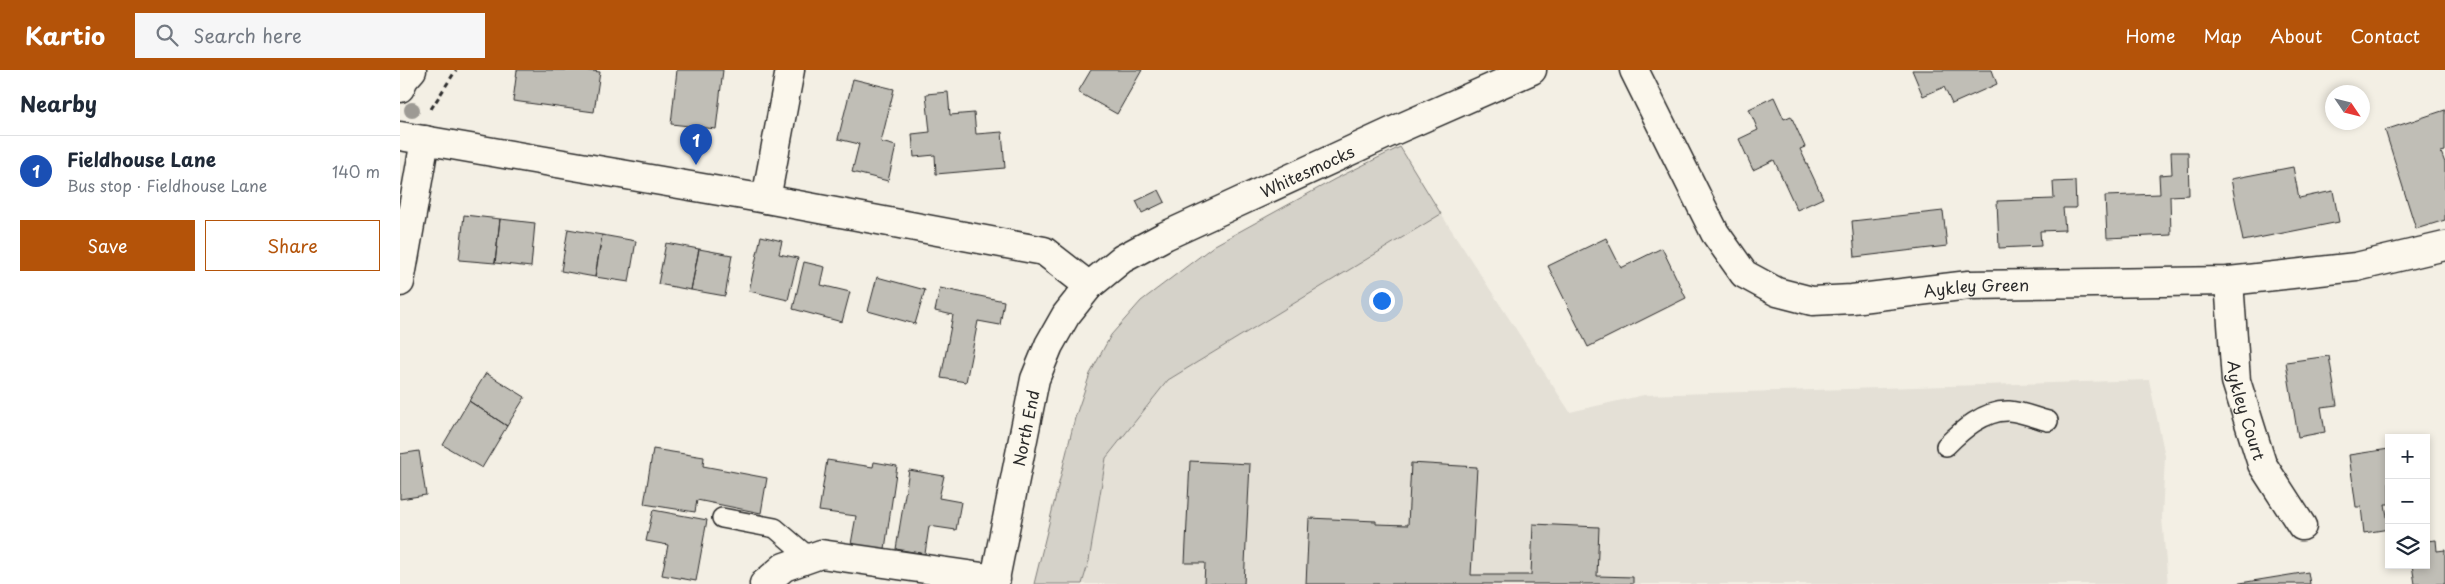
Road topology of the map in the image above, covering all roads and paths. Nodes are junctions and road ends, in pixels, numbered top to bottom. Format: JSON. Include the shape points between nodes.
{"nodes":[{"id":1,"x":412,"y":70,"type":"edge"},
{"id":2,"x":456,"y":70,"type":"edge"},
{"id":3,"x":790,"y":70,"type":"edge"},
{"id":4,"x":1532,"y":70,"type":"edge"},
{"id":5,"x":1634,"y":70,"type":"edge"},
{"id":6,"x":400,"y":88,"type":"edge"},
{"id":7,"x":412,"y":138,"type":"edge"},
{"id":8,"x":766,"y":199,"type":"junction"},
{"id":9,"x":2445,"y":246,"type":"edge"},
{"id":10,"x":2229,"y":281,"type":"junction"},
{"id":11,"x":400,"y":282,"type":"edge"},
{"id":12,"x":1089,"y":286,"type":"junction"},
{"id":13,"x":2048,"y":421,"type":"dead end"},
{"id":14,"x":1946,"y":446,"type":"dead end"},
{"id":15,"x":722,"y":518,"type":"dead end"},
{"id":16,"x":2302,"y":526,"type":"dead end"},
{"id":17,"x":810,"y":558,"type":"junction"},
{"id":18,"x":995,"y":581,"type":"edge"},
{"id":19,"x":764,"y":584,"type":"edge"}],
"edges":[{"from":1,"to":6,"type":"street"},
{"from":2,"to":7,"type":"path"},
{"from":3,"to":8,"type":"street"},
{"from":4,"to":12,"type":"street","name":"Whitesmocks","via":[[1165,236],[1122,260]]},
{"from":5,"to":10,"type":"street","name":"Aykley Green","via":[[1715,233],[1744,274],[1777,292],[1812,301],[1969,285]]},
{"from":7,"to":8,"type":"street"},
{"from":7,"to":11,"type":"street"},
{"from":8,"to":12,"type":"street","via":[[1044,251]]},
{"from":9,"to":10,"type":"street","name":"Aykley Green","via":[[2356,267]]},
{"from":10,"to":16,"type":"street","name":"Aykley Court","via":[[2236,381],[2262,464]]},
{"from":12,"to":18,"type":"street","name":"North End","via":[[1066,315],[1035,379]]},
{"from":13,"to":14,"type":"lane","via":[[2009,411],[1989,414],[1963,429]]},
{"from":15,"to":17,"type":"lane","via":[[775,528]]},
{"from":17,"to":18,"type":"street","via":[[821,554]]},
{"from":17,"to":19,"type":"street","via":[[784,567]]}]}
